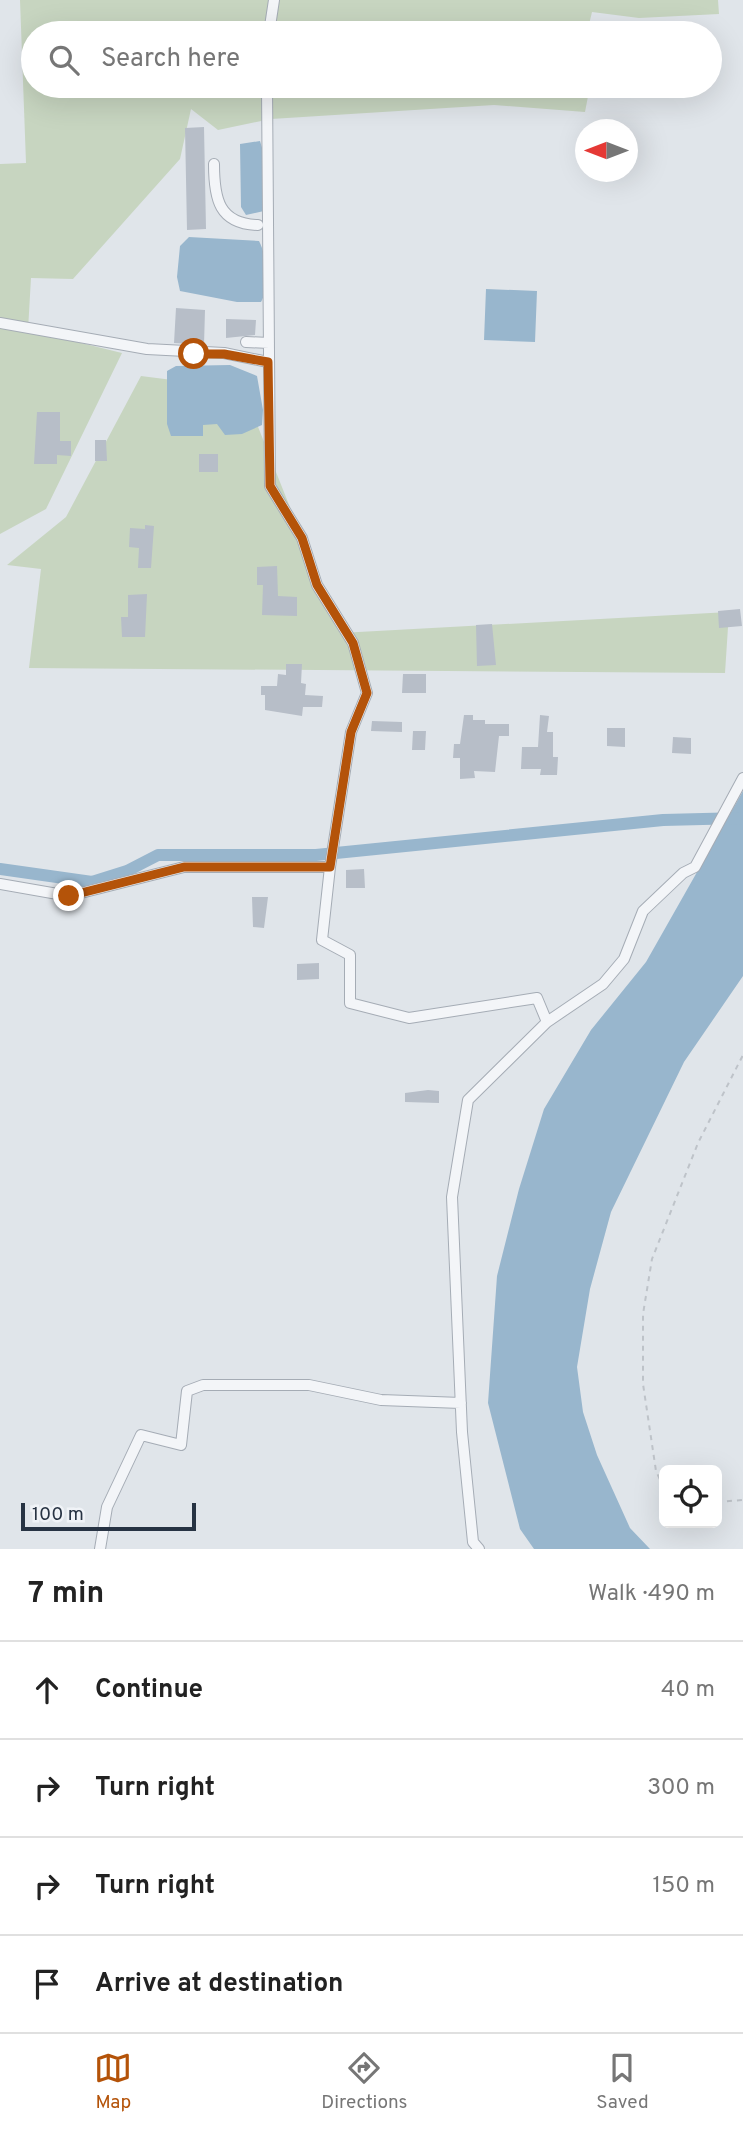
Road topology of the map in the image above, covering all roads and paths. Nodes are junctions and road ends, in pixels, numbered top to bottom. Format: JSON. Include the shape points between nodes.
{"nodes":[{"id":1,"x":274,"y":0,"type":"edge"},
{"id":2,"x":271,"y":21,"type":"edge"},
{"id":3,"x":267,"y":98,"type":"edge"},
{"id":4,"x":214,"y":164,"type":"dead end"},
{"id":5,"x":258,"y":225,"type":"dead end"},
{"id":6,"x":0,"y":324,"type":"edge"},
{"id":7,"x":246,"y":342,"type":"dead end"},
{"id":8,"x":269,"y":343,"type":"junction"},
{"id":9,"x":268,"y":362,"type":"junction"},
{"id":10,"x":743,"y":778,"type":"edge"},
{"id":11,"x":331,"y":864,"type":"junction"},
{"id":12,"x":0,"y":884,"type":"edge"},
{"id":13,"x":547,"y":1022,"type":"junction"},
{"id":14,"x":743,"y":1055,"type":"edge"},
{"id":15,"x":461,"y":1403,"type":"junction"},
{"id":16,"x":659,"y":1477,"type":"edge"},
{"id":17,"x":743,"y":1500,"type":"edge"},
{"id":18,"x":722,"y":1502,"type":"edge"},
{"id":19,"x":100,"y":1549,"type":"edge"},
{"id":20,"x":479,"y":1549,"type":"edge"}],
"edges":[{"from":1,"to":2,"type":"street"},
{"from":3,"to":8,"type":"street"},
{"from":4,"to":5,"type":"street","via":[[214,187],[224,213],[238,225]]},
{"from":6,"to":9,"type":"street","via":[[147,349]]},
{"from":7,"to":8,"type":"street"},
{"from":8,"to":9,"type":"street"},
{"from":9,"to":11,"type":"street","via":[[270,486],[302,538],[317,585],[353,643],[367,693],[351,732]]},
{"from":10,"to":13,"type":"street","via":[[695,867],[643,912],[624,959],[603,984]]},
{"from":11,"to":12,"type":"street","via":[[184,867],[69,896]]},
{"from":11,"to":13,"type":"street","via":[[321,940],[350,955],[350,1003],[408,1018],[537,998]]},
{"from":13,"to":15,"type":"street","via":[[468,1100],[452,1197]]},
{"from":14,"to":16,"type":"path","via":[[698,1143],[652,1259],[643,1314],[643,1384]]},
{"from":15,"to":19,"type":"street","via":[[381,1400],[309,1385],[202,1385],[187,1391],[181,1446],[141,1435],[107,1507]]},
{"from":15,"to":20,"type":"street","via":[[473,1542]]},
{"from":17,"to":18,"type":"path"}]}
